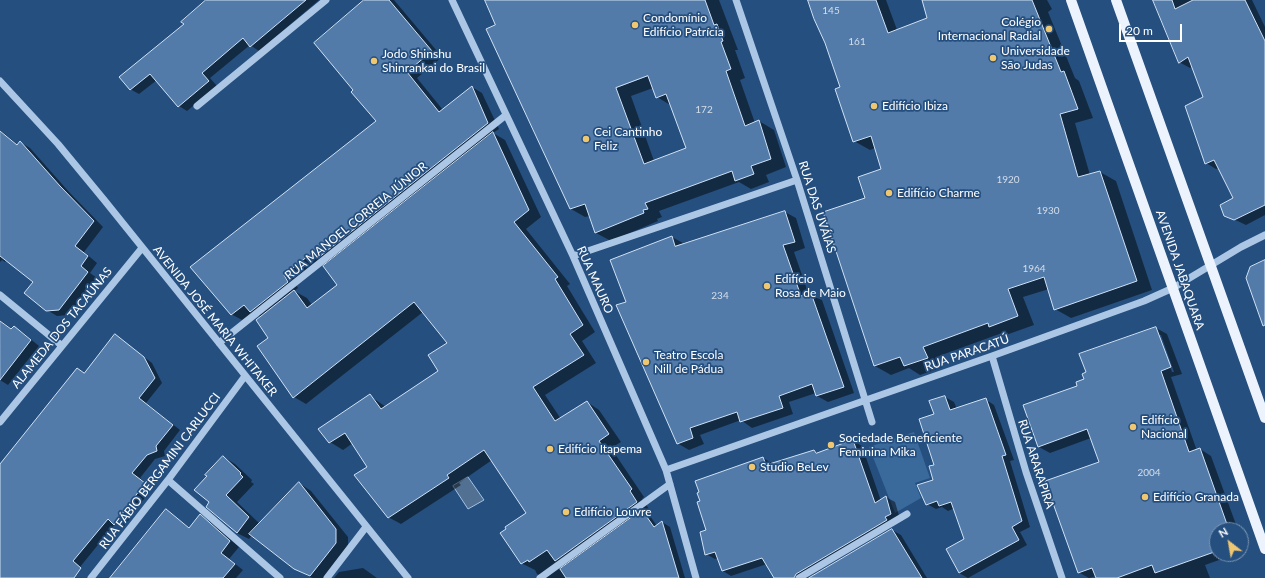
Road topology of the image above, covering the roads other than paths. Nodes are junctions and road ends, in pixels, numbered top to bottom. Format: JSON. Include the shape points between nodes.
{"nodes":[{"id":1,"x":326,"y":0,"type":"edge"},
{"id":2,"x":452,"y":0,"type":"edge"},
{"id":3,"x":736,"y":0,"type":"edge"},
{"id":4,"x":1070,"y":0,"type":"edge"},
{"id":5,"x":1116,"y":0,"type":"edge"},
{"id":6,"x":0,"y":81,"type":"edge"},
{"id":7,"x":197,"y":106,"type":"dead end"},
{"id":8,"x":506,"y":115,"type":"junction"},
{"id":9,"x":797,"y":180,"type":"junction"},
{"id":10,"x":1265,"y":235,"type":"edge"},
{"id":11,"x":142,"y":248,"type":"junction"},
{"id":12,"x":573,"y":256,"type":"junction"},
{"id":13,"x":1211,"y":265,"type":"junction"},
{"id":14,"x":1173,"y":288,"type":"junction"},
{"id":15,"x":0,"y":295,"type":"edge"},
{"id":16,"x":219,"y":344,"type":"junction"},
{"id":17,"x":61,"y":346,"type":"junction"},
{"id":18,"x":992,"y":356,"type":"junction"},
{"id":19,"x":245,"y":376,"type":"junction"},
{"id":20,"x":866,"y":400,"type":"junction"},
{"id":21,"x":1265,"y":418,"type":"edge"},
{"id":22,"x":0,"y":422,"type":"edge"},
{"id":23,"x":872,"y":422,"type":"dead end"},
{"id":24,"x":666,"y":470,"type":"junction"},
{"id":25,"x":168,"y":480,"type":"junction"},
{"id":26,"x":670,"y":484,"type":"junction"},
{"id":27,"x":907,"y":514,"type":"dead end"},
{"id":28,"x":366,"y":527,"type":"junction"},
{"id":29,"x":1265,"y":549,"type":"edge"},
{"id":30,"x":91,"y":578,"type":"edge"},
{"id":31,"x":280,"y":578,"type":"edge"},
{"id":32,"x":327,"y":578,"type":"edge"},
{"id":33,"x":408,"y":578,"type":"edge"},
{"id":34,"x":540,"y":578,"type":"edge"},
{"id":35,"x":696,"y":578,"type":"edge"},
{"id":36,"x":799,"y":578,"type":"edge"},
{"id":37,"x":1062,"y":578,"type":"edge"}],
"edges":[{"from":1,"to":7,"type":"street"},
{"from":2,"to":8,"type":"street","name":"RUA MAURO"},
{"from":3,"to":9,"type":"street","name":"RUA DAS UVÁIAS"},
{"from":4,"to":14,"type":"main road","name":"AVENIDA JABAQUARA"},
{"from":5,"to":13,"type":"main road"},
{"from":6,"to":11,"type":"street","name":"AVENIDA JOSÉ MARIA WHITAKER","via":[[58,144]]},
{"from":8,"to":12,"type":"street","name":"RUA MAURO"},
{"from":8,"to":16,"type":"street","name":"RUA MANOEL CORREIA JÚNIOR"},
{"from":9,"to":12,"type":"street"},
{"from":9,"to":20,"type":"street","name":"RUA DAS UVÁIAS"},
{"from":10,"to":13,"type":"street","name":"RUA PARACATÚ"},
{"from":11,"to":16,"type":"street","name":"AVENIDA JOSÉ MARIA WHITAKER"},
{"from":11,"to":17,"type":"street","name":"ALAMEDA DOS TACAÚNAS"},
{"from":12,"to":24,"type":"street","name":"RUA MAURO"},
{"from":13,"to":14,"type":"street","name":"RUA PARACATÚ"},
{"from":13,"to":21,"type":"main road"},
{"from":14,"to":18,"type":"street","name":"RUA PARACATÚ"},
{"from":14,"to":29,"type":"main road","name":"AVENIDA JABAQUARA"},
{"from":15,"to":17,"type":"street"},
{"from":16,"to":19,"type":"street","name":"AVENIDA JOSÉ MARIA WHITAKER"},
{"from":17,"to":22,"type":"street","name":"ALAMEDA DOS TACAÚNAS"},
{"from":18,"to":20,"type":"street","name":"RUA PARACATÚ"},
{"from":18,"to":37,"type":"street","name":"RUA ARARAPIRA","via":[[1026,472]]},
{"from":19,"to":25,"type":"street","name":"RUA FÁBIO BERGAMINI CARLUCCI"},
{"from":19,"to":28,"type":"street","name":"AVENIDA JOSÉ MARIA WHITAKER"},
{"from":20,"to":23,"type":"street","name":"RUA DAS UVÁIAS"},
{"from":20,"to":24,"type":"street","name":"RUA PARACATÚ"},
{"from":24,"to":26,"type":"street","name":"RUA MAURO"},
{"from":25,"to":30,"type":"street","name":"RUA FÁBIO BERGAMINI CARLUCCI"},
{"from":25,"to":31,"type":"street"},
{"from":26,"to":34,"type":"street"},
{"from":26,"to":35,"type":"street","name":"RUA MAURO"},
{"from":27,"to":36,"type":"street"},
{"from":28,"to":32,"type":"street"},
{"from":28,"to":33,"type":"street","name":"AVENIDA JOSÉ MARIA WHITAKER"}]}
